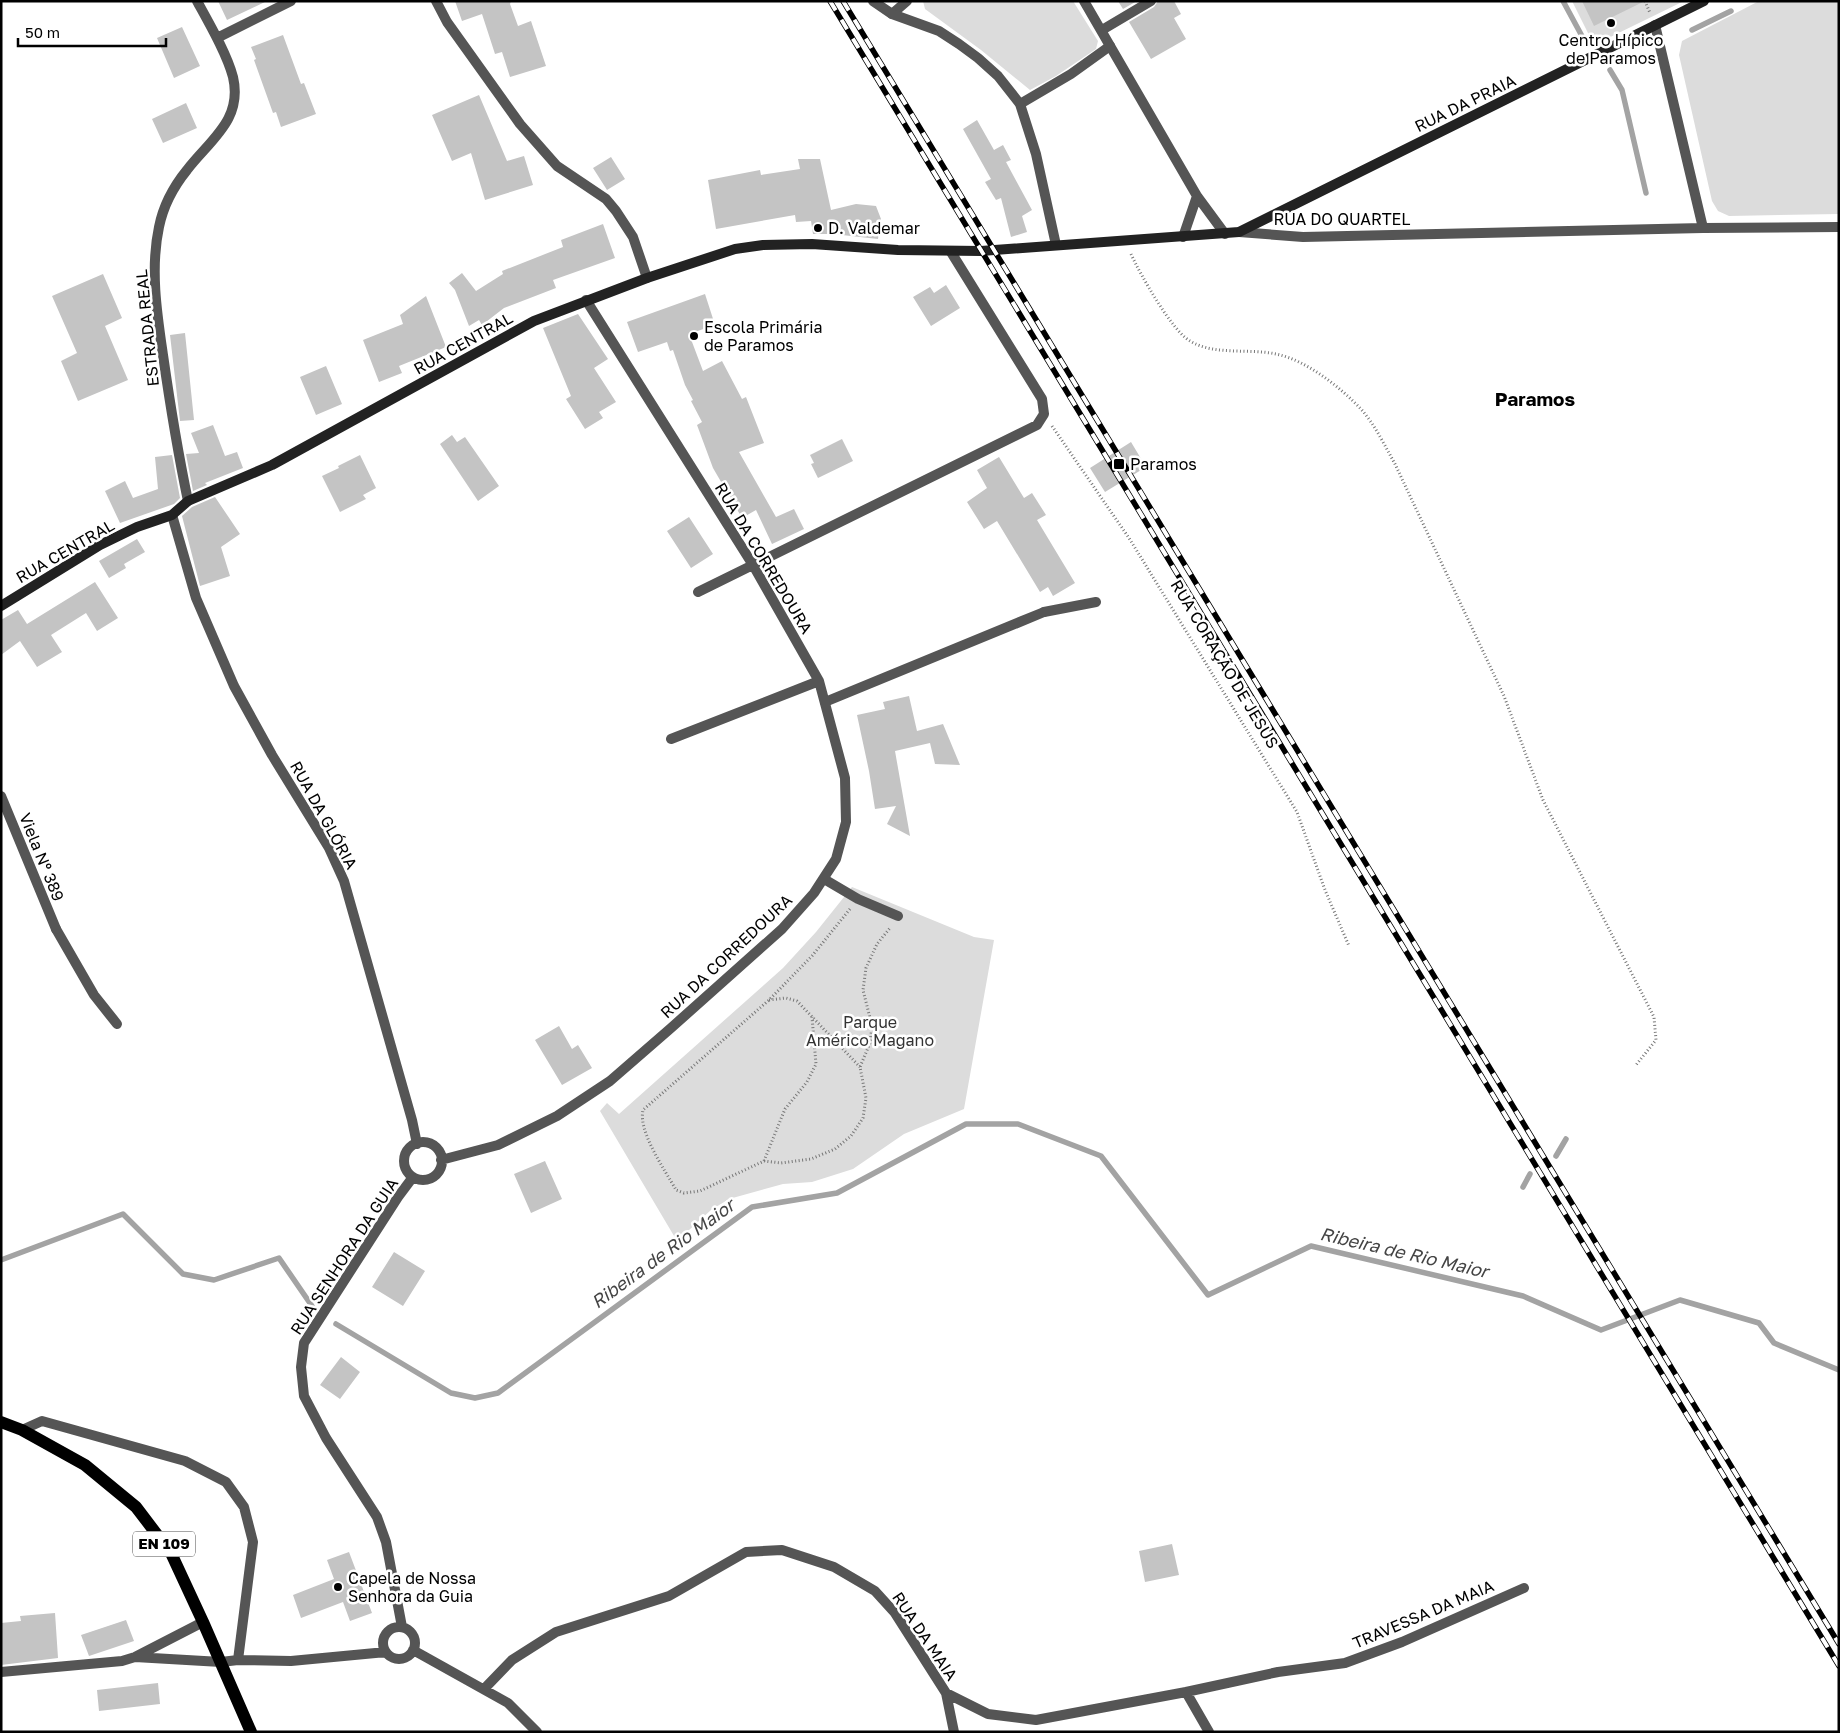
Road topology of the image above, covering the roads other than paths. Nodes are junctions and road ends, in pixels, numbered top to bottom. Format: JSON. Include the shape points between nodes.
{"nodes":[{"id":1,"x":198,"y":1,"type":"edge"},
{"id":2,"x":291,"y":1,"type":"edge"},
{"id":3,"x":436,"y":1,"type":"edge"},
{"id":4,"x":873,"y":1,"type":"edge"},
{"id":5,"x":907,"y":1,"type":"edge"},
{"id":6,"x":1084,"y":1,"type":"edge"},
{"id":7,"x":1151,"y":1,"type":"edge"},
{"id":8,"x":1704,"y":1,"type":"edge"},
{"id":9,"x":892,"y":14,"type":"junction"},
{"id":10,"x":1655,"y":25,"type":"junction"},
{"id":11,"x":1102,"y":30,"type":"junction"},
{"id":12,"x":217,"y":38,"type":"junction"},
{"id":13,"x":1110,"y":46,"type":"junction"},
{"id":14,"x":1020,"y":104,"type":"junction"},
{"id":15,"x":1197,"y":196,"type":"junction"},
{"id":16,"x":1839,"y":227,"type":"edge"},
{"id":17,"x":1703,"y":228,"type":"junction"},
{"id":18,"x":1239,"y":232,"type":"junction"},
{"id":19,"x":1225,"y":234,"type":"junction"},
{"id":20,"x":1183,"y":237,"type":"junction"},
{"id":21,"x":1056,"y":245,"type":"junction"},
{"id":22,"x":981,"y":251,"type":"joint"},
{"id":23,"x":951,"y":252,"type":"junction"},
{"id":24,"x":647,"y":278,"type":"junction"},
{"id":25,"x":586,"y":300,"type":"junction"},
{"id":26,"x":188,"y":501,"type":"junction"},
{"id":27,"x":172,"y":514,"type":"junction"},
{"id":28,"x":753,"y":565,"type":"junction"},
{"id":29,"x":698,"y":592,"type":"dead end"},
{"id":30,"x":1096,"y":602,"type":"dead end"},
{"id":31,"x":1,"y":606,"type":"edge"},
{"id":32,"x":819,"y":681,"type":"junction"},
{"id":33,"x":825,"y":702,"type":"junction"},
{"id":34,"x":671,"y":739,"type":"dead end"},
{"id":35,"x":1,"y":796,"type":"edge"},
{"id":36,"x":824,"y":879,"type":"junction"},
{"id":37,"x":898,"y":916,"type":"road end"},
{"id":38,"x":117,"y":1024,"type":"dead end"},
{"id":39,"x":417,"y":1144,"type":"junction"},
{"id":40,"x":441,"y":1160,"type":"junction"},
{"id":41,"x":413,"y":1177,"type":"junction"},
{"id":42,"x":1,"y":1422,"type":"edge"},
{"id":43,"x":22,"y":1430,"type":"junction"},
{"id":44,"x":1524,"y":1588,"type":"dead end"},
{"id":45,"x":203,"y":1622,"type":"junction"},
{"id":46,"x":402,"y":1627,"type":"junction"},
{"id":47,"x":413,"y":1650,"type":"junction"},
{"id":48,"x":386,"y":1652,"type":"junction"},
{"id":49,"x":135,"y":1657,"type":"junction"},
{"id":50,"x":238,"y":1660,"type":"junction"},
{"id":51,"x":221,"y":1662,"type":"junction"},
{"id":52,"x":1,"y":1672,"type":"edge"},
{"id":53,"x":484,"y":1688,"type":"junction"},
{"id":54,"x":1186,"y":1692,"type":"junction"},
{"id":55,"x":946,"y":1693,"type":"junction"},
{"id":56,"x":251,"y":1732,"type":"edge"},
{"id":57,"x":537,"y":1732,"type":"edge"},
{"id":58,"x":954,"y":1732,"type":"edge"},
{"id":59,"x":1209,"y":1732,"type":"edge"}],
"edges":[{"from":1,"to":12,"type":"street","name":"ESTRADA REAL"},
{"from":2,"to":12,"type":"street"},
{"from":3,"to":24,"type":"street","via":[[447,22],[520,124],[557,166],[606,199],[616,211],[633,237]]},
{"from":4,"to":9,"type":"street"},
{"from":5,"to":9,"type":"street"},
{"from":6,"to":11,"type":"street"},
{"from":7,"to":11,"type":"street"},
{"from":8,"to":10,"type":"street","name":"RUA DA PRAIA"},
{"from":9,"to":14,"type":"street","via":[[939,31],[978,58],[998,76]]},
{"from":10,"to":17,"type":"street"},
{"from":10,"to":18,"type":"street","name":"RUA DA PRAIA"},
{"from":11,"to":13,"type":"street"},
{"from":12,"to":26,"type":"street","name":"ESTRADA REAL","via":[[233,76],[235,99],[226,125],[172,192],[159,226],[154,267],[157,313],[175,439]]},
{"from":13,"to":14,"type":"street"},
{"from":13,"to":15,"type":"street"},
{"from":14,"to":21,"type":"street","via":[[1036,154]]},
{"from":15,"to":19,"type":"street"},
{"from":15,"to":20,"type":"street"},
{"from":16,"to":17,"type":"street","name":"RUA DO QUARTEL"},
{"from":17,"to":18,"type":"street","name":"RUA DO QUARTEL","via":[[1303,237]]},
{"from":18,"to":19,"type":"street","name":"RUA DO QUARTEL"},
{"from":19,"to":20,"type":"street","name":"RUA DO QUARTEL"},
{"from":20,"to":21,"type":"street","name":"RUA DO QUARTEL"},
{"from":21,"to":22,"type":"street","name":"RUA DO QUARTEL"},
{"from":22,"to":23,"type":"street","name":"RUA CENTRAL"},
{"from":23,"to":24,"type":"street","name":"RUA CENTRAL","via":[[812,244],[763,245],[735,249]]},
{"from":23,"to":28,"type":"street","via":[[1042,399],[1044,414],[1037,425]]},
{"from":24,"to":25,"type":"street","name":"RUA CENTRAL"},
{"from":25,"to":26,"type":"street","name":"RUA CENTRAL","via":[[534,321],[272,465]]},
{"from":25,"to":28,"type":"street","name":"RUA DA CORREDOURA"},
{"from":26,"to":27,"type":"street","name":"RUA CENTRAL"},
{"from":27,"to":31,"type":"street","name":"RUA CENTRAL","via":[[100,545]]},
{"from":27,"to":39,"type":"street","name":"RUA DA GLÓRIA","via":[[196,598],[234,686],[329,848],[344,882]]},
{"from":28,"to":29,"type":"street"},
{"from":28,"to":32,"type":"street","name":"RUA DA CORREDOURA"},
{"from":30,"to":33,"type":"street","via":[[1044,612]]},
{"from":32,"to":33,"type":"street","name":"RUA DA CORREDOURA"},
{"from":32,"to":34,"type":"street"},
{"from":33,"to":36,"type":"street","name":"RUA DA CORREDOURA","via":[[845,778],[846,822],[836,859]]},
{"from":35,"to":38,"type":"street","name":"Viela Nº 389","via":[[56,929],[94,994]]},
{"from":36,"to":37,"type":"street","via":[[858,899]]},
{"from":36,"to":40,"type":"street","name":"RUA DA CORREDOURA","via":[[782,929],[610,1081],[557,1116],[498,1145]]},
{"from":39,"to":40,"type":"street","via":[[433,1146]]},
{"from":39,"to":41,"type":"street","via":[[411,1146],[405,1156],[405,1168]]},
{"from":40,"to":41,"type":"street","via":[[434,1176],[424,1180]]},
{"from":41,"to":46,"type":"street","name":"RUA SENHORA DA GUIA","via":[[304,1343],[301,1368],[304,1396],[326,1438],[377,1517],[386,1542]]},
{"from":42,"to":43,"type":"main road","number":"EN 109"},
{"from":43,"to":45,"type":"main road","number":"EN 109","via":[[85,1465],[136,1507],[171,1553]]},
{"from":43,"to":50,"type":"street","via":[[42,1421],[186,1461],[226,1482],[244,1507],[253,1542]]},
{"from":44,"to":54,"type":"street","name":"TRAVESSA DA MAIA","via":[[1402,1642],[1345,1663],[1278,1672]]},
{"from":45,"to":49,"type":"street"},
{"from":45,"to":51,"type":"main road","number":"EN 109"},
{"from":46,"to":47,"type":"street","via":[[413,1636]]},
{"from":46,"to":48,"type":"street","via":[[392,1628],[384,1636]]},
{"from":47,"to":48,"type":"street","via":[[400,1659]]},
{"from":47,"to":53,"type":"street"},
{"from":48,"to":50,"type":"street","via":[[290,1661]]},
{"from":49,"to":51,"type":"street"},
{"from":49,"to":52,"type":"street"},
{"from":50,"to":51,"type":"street"},
{"from":51,"to":56,"type":"main road","number":"EN 109"},
{"from":53,"to":55,"type":"street","name":"RUA DA MAIA","via":[[512,1660],[556,1632],[669,1596],[746,1552],[782,1550],[834,1567],[875,1591],[894,1613]]},
{"from":53,"to":57,"type":"street","via":[[508,1703]]},
{"from":54,"to":55,"type":"street","name":"RUA DA MAIA","via":[[1036,1720],[988,1714]]},
{"from":54,"to":59,"type":"street"},
{"from":55,"to":58,"type":"street"}]}
